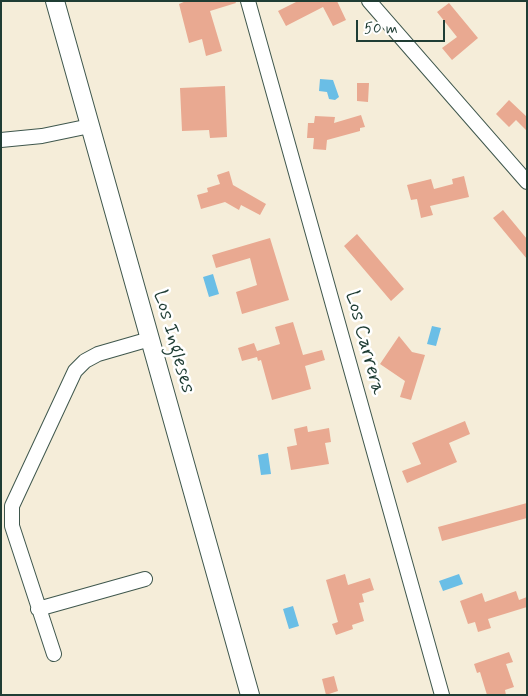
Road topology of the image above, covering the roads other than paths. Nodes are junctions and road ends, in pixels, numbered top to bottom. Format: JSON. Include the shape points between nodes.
{"nodes":[{"id":1,"x":55,"y":1,"type":"edge"},
{"id":2,"x":248,"y":1,"type":"edge"},
{"id":3,"x":369,"y":1,"type":"edge"},
{"id":4,"x":90,"y":126,"type":"junction"},
{"id":5,"x":2,"y":137,"type":"edge"},
{"id":6,"x":527,"y":182,"type":"edge"},
{"id":7,"x":150,"y":339,"type":"junction"},
{"id":8,"x":8,"y":501,"type":"edge"},
{"id":9,"x":145,"y":579,"type":"dead end"},
{"id":10,"x":38,"y":609,"type":"junction"},
{"id":11,"x":54,"y":654,"type":"dead end"},
{"id":12,"x":250,"y":695,"type":"edge"},
{"id":13,"x":442,"y":695,"type":"edge"}],
"edges":[{"from":1,"to":4,"type":"street","name":"Los Ingleses"},
{"from":2,"to":13,"type":"street","name":"Los Carrera"},
{"from":3,"to":6,"type":"street"},
{"from":4,"to":5,"type":"street","via":[[42,136]]},
{"from":4,"to":7,"type":"street","name":"Los Ingleses"},
{"from":7,"to":8,"type":"street","via":[[98,354],[75,371]]},
{"from":7,"to":12,"type":"street","name":"Los Ingleses"},
{"from":8,"to":10,"type":"street","via":[[12,526]]},
{"from":9,"to":10,"type":"street"},
{"from":10,"to":11,"type":"street"}]}
